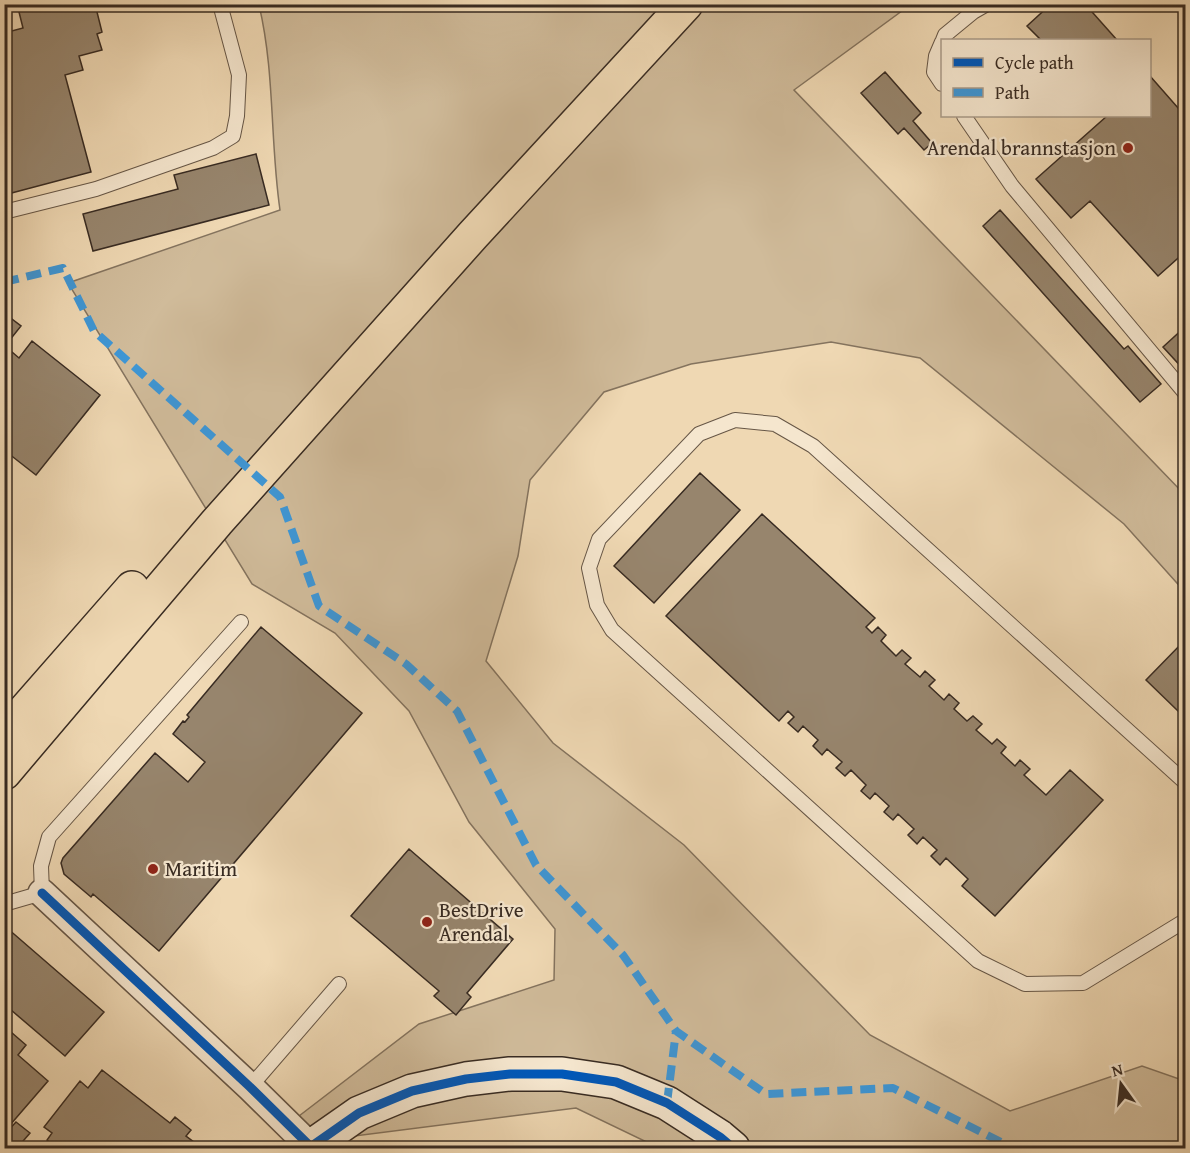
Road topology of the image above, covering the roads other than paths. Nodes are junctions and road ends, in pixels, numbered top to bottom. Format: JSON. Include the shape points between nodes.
{"nodes":[{"id":1,"x":220,"y":4,"type":"edge"},
{"id":2,"x":661,"y":4,"type":"edge"},
{"id":3,"x":686,"y":4,"type":"edge"},
{"id":4,"x":987,"y":4,"type":"edge"},
{"id":5,"x":944,"y":39,"type":"edge"},
{"id":6,"x":941,"y":45,"type":"edge"},
{"id":7,"x":941,"y":82,"type":"edge"},
{"id":8,"x":965,"y":117,"type":"edge"},
{"id":9,"x":4,"y":212,"type":"edge"},
{"id":10,"x":1185,"y":394,"type":"edge"},
{"id":11,"x":241,"y":622,"type":"dead end"},
{"id":12,"x":4,"y":734,"type":"edge"},
{"id":13,"x":4,"y":773,"type":"edge"},
{"id":14,"x":1185,"y":783,"type":"edge"},
{"id":15,"x":42,"y":893,"type":"junction"},
{"id":16,"x":4,"y":904,"type":"edge"},
{"id":17,"x":1185,"y":920,"type":"edge"},
{"id":18,"x":339,"y":984,"type":"dead end"},
{"id":19,"x":250,"y":1087,"type":"junction"},
{"id":20,"x":310,"y":1148,"type":"edge"},
{"id":21,"x":733,"y":1149,"type":"edge"}],
"edges":[{"from":1,"to":9,"type":"lane","via":[[239,75],[233,136],[213,148],[96,189]]},
{"from":2,"to":12,"type":"highway","via":[[206,503]]},
{"from":3,"to":13,"type":"highway","via":[[217,522]]},
{"from":4,"to":5,"type":"lane"},
{"from":6,"to":7,"type":"lane","via":[[934,72]]},
{"from":8,"to":10,"type":"lane","via":[[1012,186]]},
{"from":11,"to":15,"type":"lane","via":[[49,837],[41,866]]},
{"from":14,"to":17,"type":"lane","via":[[813,446],[774,424],[735,420],[699,434],[599,539],[589,568],[597,605],[612,630],[978,962],[1025,984],[1083,983]]},
{"from":15,"to":16,"type":"lane"},
{"from":15,"to":19,"type":"street"},
{"from":18,"to":19,"type":"lane"},
{"from":19,"to":20,"type":"street"},
{"from":20,"to":21,"type":"street","via":[[359,1113],[412,1092],[466,1079],[562,1074],[616,1082],[667,1103]]}]}
